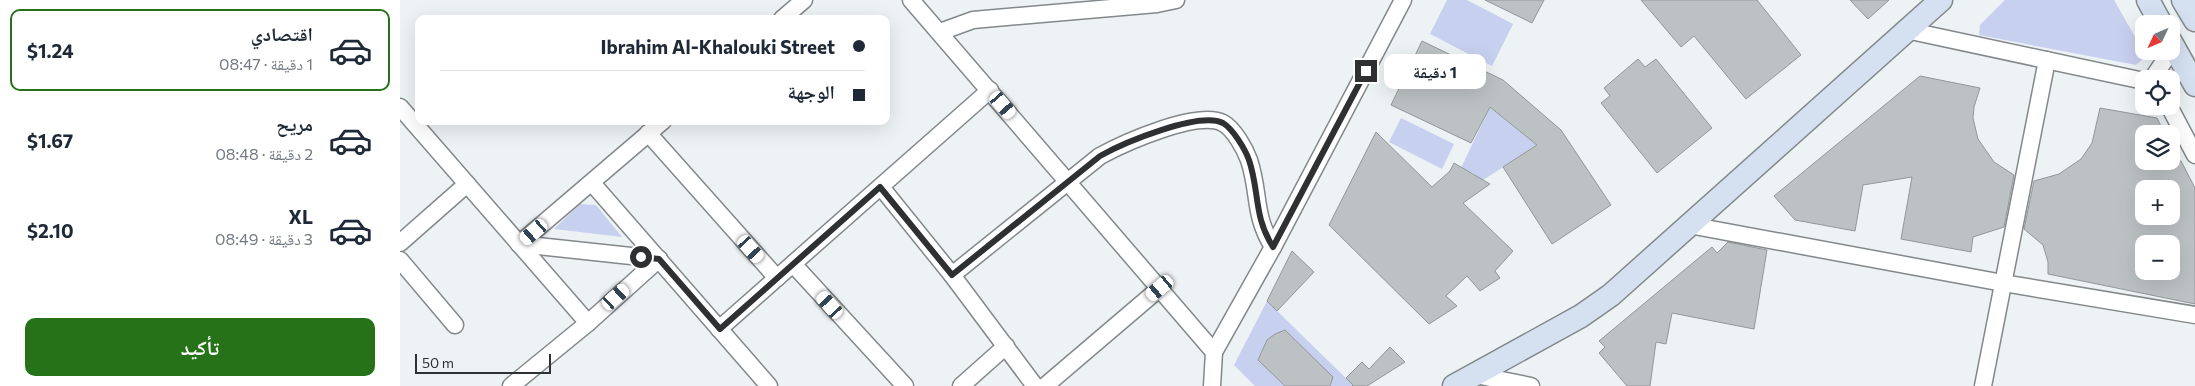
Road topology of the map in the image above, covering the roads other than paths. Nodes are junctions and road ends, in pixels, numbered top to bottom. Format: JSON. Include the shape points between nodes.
{"nodes":[{"id":1,"x":804,"y":0,"type":"edge"},
{"id":2,"x":912,"y":0,"type":"edge"},
{"id":3,"x":1176,"y":0,"type":"edge"},
{"id":4,"x":1403,"y":0,"type":"edge"},
{"id":5,"x":1941,"y":0,"type":"edge"},
{"id":6,"x":2148,"y":0,"type":"edge"},
{"id":7,"x":2183,"y":0,"type":"edge"},
{"id":8,"x":787,"y":15,"type":"edge"},
{"id":9,"x":2156,"y":15,"type":"edge"},
{"id":10,"x":2195,"y":20,"type":"edge"},
{"id":11,"x":1906,"y":30,"type":"junction"},
{"id":12,"x":940,"y":32,"type":"junction"},
{"id":13,"x":2047,"y":60,"type":"junction"},
{"id":14,"x":2180,"y":60,"type":"edge"},
{"id":15,"x":2135,"y":79,"type":"edge"},
{"id":16,"x":2195,"y":85,"type":"edge"},
{"id":17,"x":990,"y":90,"type":"junction"},
{"id":18,"x":400,"y":107,"type":"edge"},
{"id":19,"x":2174,"y":115,"type":"edge"},
{"id":20,"x":415,"y":124,"type":"edge"},
{"id":21,"x":416,"y":125,"type":"edge"},
{"id":22,"x":658,"y":125,"type":"edge"},
{"id":23,"x":648,"y":134,"type":"junction"},
{"id":24,"x":2195,"y":155,"type":"edge"},
{"id":25,"x":1068,"y":181,"type":"junction"},
{"id":26,"x":592,"y":183,"type":"junction"},
{"id":27,"x":467,"y":184,"type":"junction"},
{"id":28,"x":880,"y":187,"type":"junction"},
{"id":29,"x":1689,"y":225,"type":"junction"},
{"id":30,"x":400,"y":243,"type":"edge"},
{"id":31,"x":520,"y":244,"type":"junction"},
{"id":32,"x":1273,"y":247,"type":"junction"},
{"id":33,"x":659,"y":259,"type":"junction"},
{"id":34,"x":400,"y":260,"type":"edge"},
{"id":35,"x":793,"y":264,"type":"junction"},
{"id":36,"x":952,"y":275,"type":"junction"},
{"id":37,"x":777,"y":278,"type":"junction"},
{"id":38,"x":2003,"y":283,"type":"junction"},
{"id":39,"x":1160,"y":288,"type":"junction"},
{"id":40,"x":2195,"y":315,"type":"edge"},
{"id":41,"x":588,"y":323,"type":"junction"},
{"id":42,"x":455,"y":325,"type":"dead end"},
{"id":43,"x":720,"y":329,"type":"junction"},
{"id":44,"x":1006,"y":346,"type":"junction"},
{"id":45,"x":1214,"y":352,"type":"junction"},
{"id":46,"x":1476,"y":376,"type":"junction"},
{"id":47,"x":511,"y":386,"type":"edge"},
{"id":48,"x":769,"y":386,"type":"edge"},
{"id":49,"x":904,"y":386,"type":"edge"},
{"id":50,"x":961,"y":386,"type":"edge"},
{"id":51,"x":1035,"y":386,"type":"edge"},
{"id":52,"x":1045,"y":386,"type":"edge"},
{"id":53,"x":1212,"y":386,"type":"edge"},
{"id":54,"x":1454,"y":386,"type":"edge"},
{"id":55,"x":1531,"y":386,"type":"edge"},
{"id":56,"x":1983,"y":386,"type":"edge"}],
"edges":[{"from":1,"to":8,"type":"street"},
{"from":2,"to":12,"type":"street"},
{"from":3,"to":12,"type":"street","via":[[973,20]]},
{"from":4,"to":32,"type":"street"},
{"from":5,"to":11,"type":"main road"},
{"from":6,"to":9,"type":"main road"},
{"from":7,"to":10,"type":"main road"},
{"from":11,"to":13,"type":"street"},
{"from":11,"to":29,"type":"main road"},
{"from":12,"to":17,"type":"street"},
{"from":13,"to":15,"type":"street"},
{"from":13,"to":38,"type":"street"},
{"from":14,"to":16,"type":"main road"},
{"from":17,"to":25,"type":"street"},
{"from":17,"to":28,"type":"street"},
{"from":18,"to":20,"type":"street"},
{"from":19,"to":24,"type":"street"},
{"from":21,"to":27,"type":"street"},
{"from":22,"to":23,"type":"street"},
{"from":23,"to":26,"type":"street"},
{"from":23,"to":37,"type":"street"},
{"from":25,"to":32,"type":"street","via":[[1120,145],[1187,123],[1208,120],[1224,123],[1249,159],[1262,230]]},
{"from":25,"to":36,"type":"street"},
{"from":25,"to":39,"type":"street"},
{"from":26,"to":31,"type":"street"},
{"from":26,"to":33,"type":"street"},
{"from":27,"to":30,"type":"street"},
{"from":27,"to":31,"type":"street"},
{"from":28,"to":35,"type":"street"},
{"from":28,"to":36,"type":"street"},
{"from":29,"to":38,"type":"street"},
{"from":29,"to":46,"type":"main road","via":[[1611,295],[1581,316]]},
{"from":31,"to":33,"type":"street"},
{"from":31,"to":41,"type":"street"},
{"from":32,"to":45,"type":"street"},
{"from":33,"to":41,"type":"street"},
{"from":33,"to":43,"type":"street"},
{"from":34,"to":42,"type":"street"},
{"from":35,"to":37,"type":"street"},
{"from":35,"to":49,"type":"street"},
{"from":36,"to":44,"type":"street"},
{"from":37,"to":43,"type":"street"},
{"from":38,"to":40,"type":"street"},
{"from":38,"to":56,"type":"street"},
{"from":39,"to":45,"type":"street"},
{"from":39,"to":52,"type":"street"},
{"from":41,"to":47,"type":"street"},
{"from":43,"to":48,"type":"street"},
{"from":44,"to":50,"type":"street"},
{"from":44,"to":51,"type":"street"},
{"from":45,"to":53,"type":"street"},
{"from":46,"to":54,"type":"main road"},
{"from":46,"to":55,"type":"street"}]}
